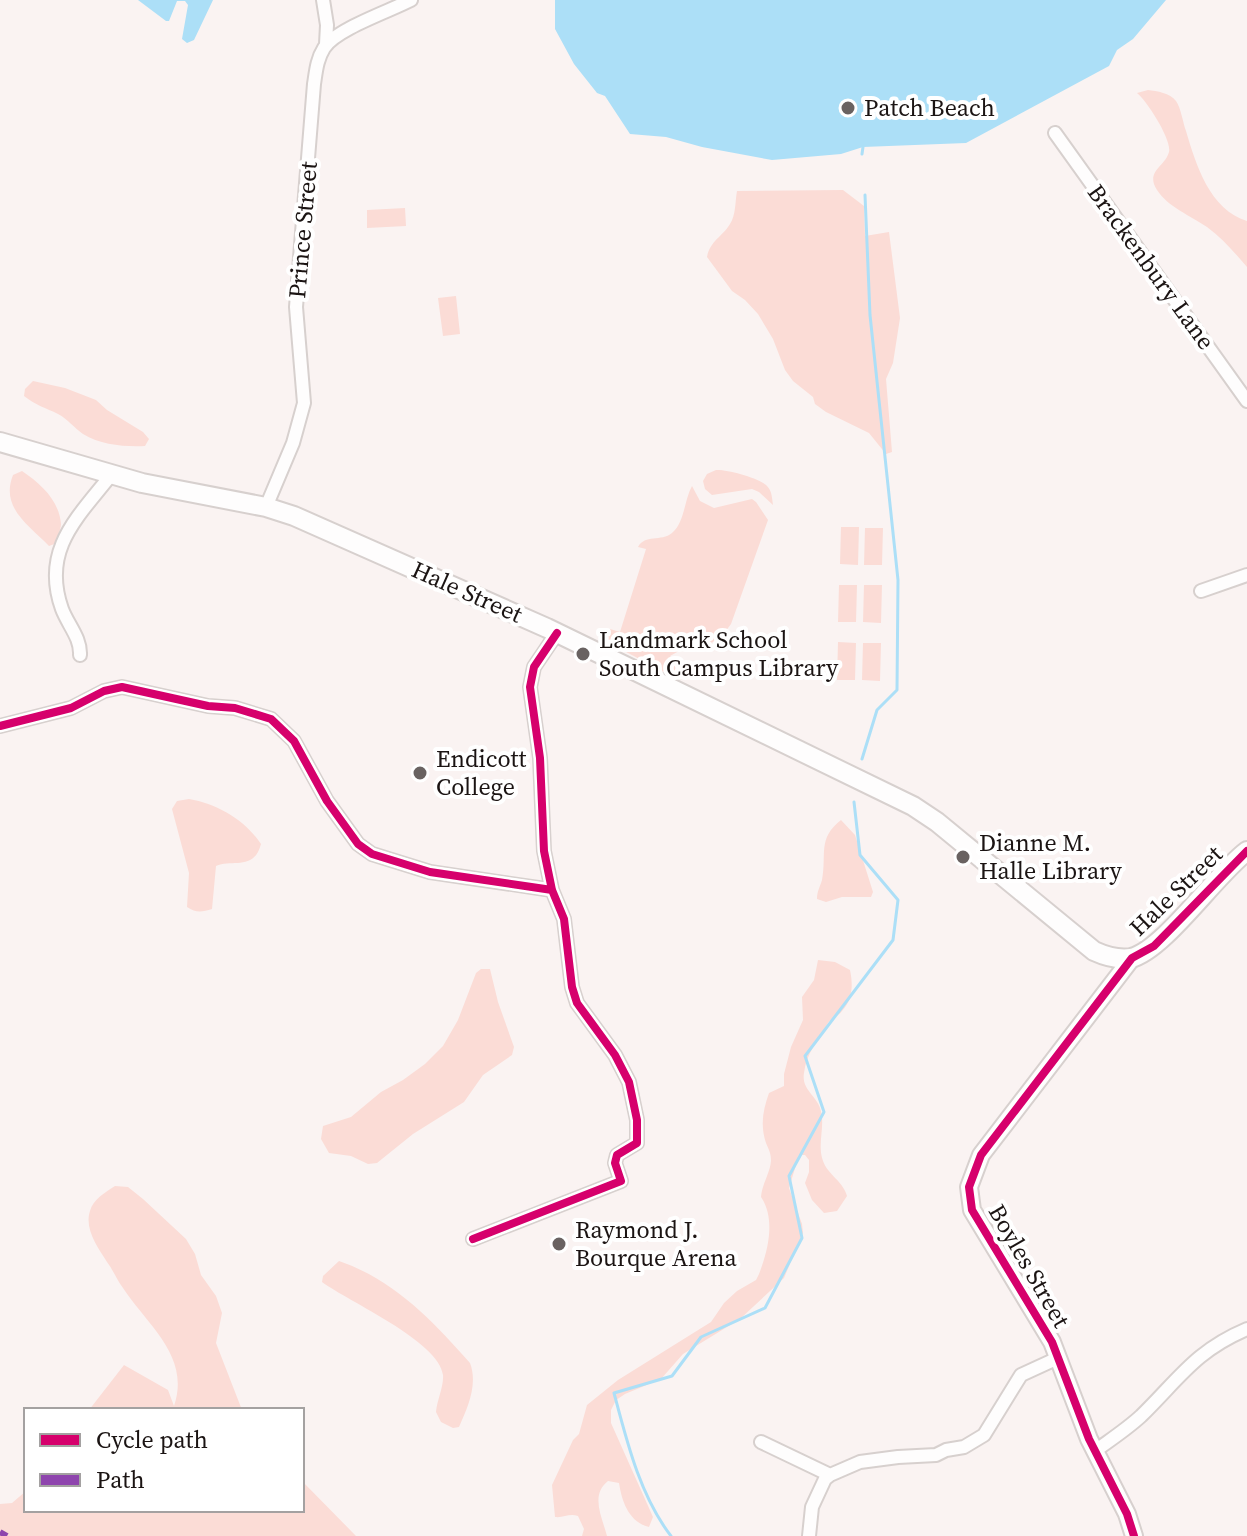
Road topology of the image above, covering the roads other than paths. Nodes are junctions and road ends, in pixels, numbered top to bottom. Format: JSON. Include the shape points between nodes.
{"nodes":[{"id":1,"x":323,"y":0,"type":"edge"},
{"id":2,"x":411,"y":0,"type":"edge"},
{"id":3,"x":326,"y":44,"type":"junction"},
{"id":4,"x":1055,"y":133,"type":"dead end"},
{"id":5,"x":1247,"y":401,"type":"edge"},
{"id":6,"x":0,"y":442,"type":"edge"},
{"id":7,"x":111,"y":475,"type":"junction"},
{"id":8,"x":266,"y":507,"type":"junction"},
{"id":9,"x":1247,"y":575,"type":"edge"},
{"id":10,"x":1201,"y":591,"type":"dead end"},
{"id":11,"x":557,"y":633,"type":"junction"},
{"id":12,"x":80,"y":655,"type":"dead end"},
{"id":13,"x":0,"y":726,"type":"edge"},
{"id":14,"x":1247,"y":851,"type":"edge"},
{"id":15,"x":552,"y":890,"type":"junction"},
{"id":16,"x":1132,"y":958,"type":"junction"},
{"id":17,"x":473,"y":1239,"type":"dead end"},
{"id":18,"x":1247,"y":1320,"type":"edge"},
{"id":19,"x":1243,"y":1330,"type":"edge"},
{"id":20,"x":1058,"y":1358,"type":"junction"},
{"id":21,"x":761,"y":1442,"type":"dead end"},
{"id":22,"x":1095,"y":1451,"type":"junction"},
{"id":23,"x":830,"y":1475,"type":"junction"},
{"id":24,"x":809,"y":1536,"type":"edge"},
{"id":25,"x":1134,"y":1536,"type":"edge"}],
"edges":[{"from":1,"to":3,"type":"street"},
{"from":2,"to":3,"type":"street"},
{"from":3,"to":8,"type":"street","name":"Prince Street","via":[[314,84],[296,307],[304,403]]},
{"from":4,"to":5,"type":"street","name":"Brackenbury Lane"},
{"from":6,"to":7,"type":"main road","name":"Hale Street"},
{"from":7,"to":8,"type":"main road","name":"Hale Street"},
{"from":7,"to":12,"type":"street","via":[[69,529],[55,564],[61,605],[81,643]]},
{"from":8,"to":11,"type":"main road","name":"Hale Street"},
{"from":9,"to":10,"type":"street"},
{"from":11,"to":15,"type":"street","via":[[534,667],[530,687]]},
{"from":11,"to":16,"type":"main road","name":"Hale Street","via":[[913,806],[1094,951]]},
{"from":13,"to":15,"type":"street","via":[[71,708],[122,687],[235,708],[271,719],[294,741],[327,801],[358,844],[372,854],[430,872]]},
{"from":14,"to":16,"type":"main road","name":"Hale Street","via":[[1154,946]]},
{"from":15,"to":17,"type":"street","via":[[564,919],[577,1003],[629,1082],[637,1143],[617,1155],[621,1181]]},
{"from":16,"to":20,"type":"street","name":"Boyles Street","via":[[981,1155],[969,1187],[979,1225]]},
{"from":18,"to":19,"type":"street"},
{"from":19,"to":22,"type":"street","via":[[1190,1362],[1139,1418]]},
{"from":20,"to":22,"type":"street","name":"Boyles Street"},
{"from":20,"to":23,"type":"street","via":[[1021,1375],[984,1435],[964,1447],[860,1462]]},
{"from":21,"to":23,"type":"street"},
{"from":22,"to":25,"type":"street","name":"Boyles Street"},
{"from":23,"to":24,"type":"street","via":[[812,1507]]}]}
